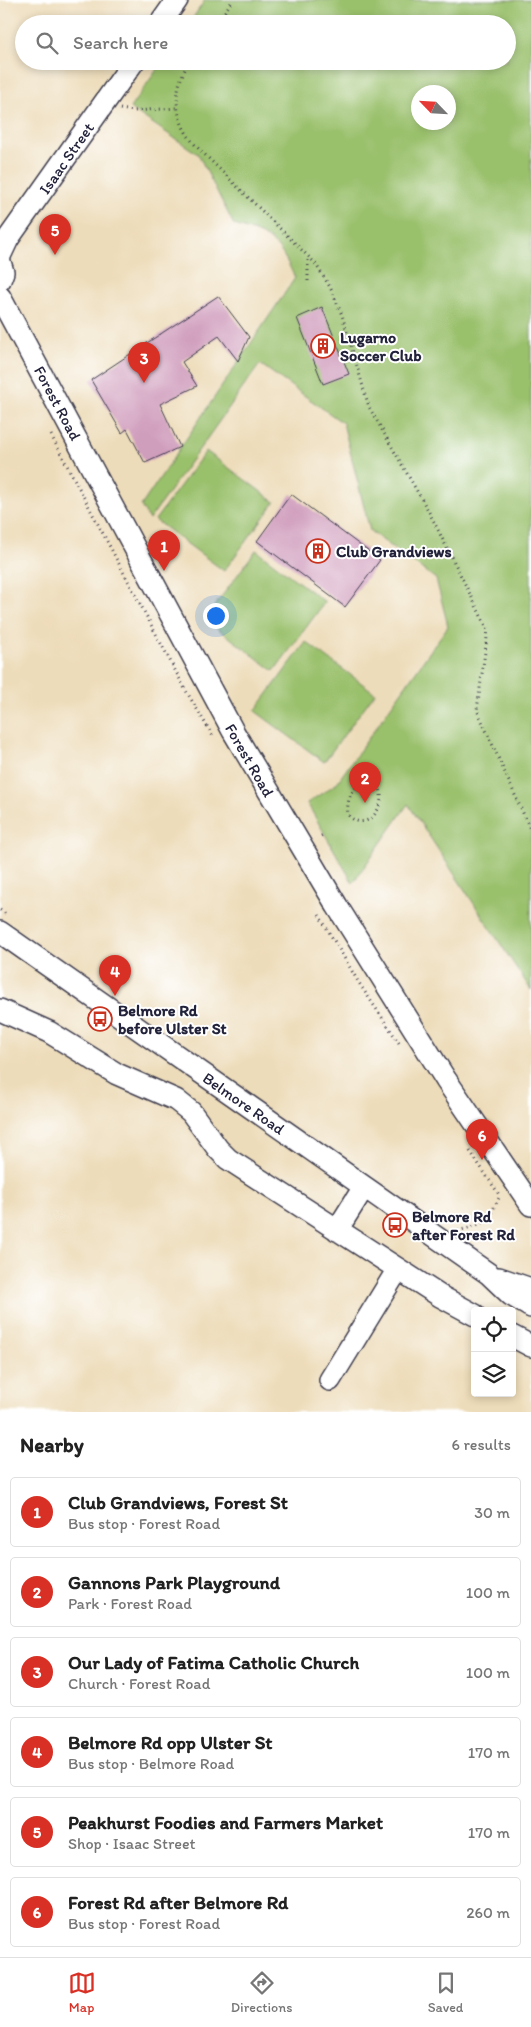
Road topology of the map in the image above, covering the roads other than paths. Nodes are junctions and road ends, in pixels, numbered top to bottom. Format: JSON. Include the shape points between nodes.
{"nodes":[{"id":1,"x":176,"y":0,"type":"edge"},
{"id":2,"x":166,"y":15,"type":"edge"},
{"id":3,"x":128,"y":70,"type":"edge"},
{"id":4,"x":0,"y":256,"type":"edge"},
{"id":5,"x":0,"y":262,"type":"edge"},
{"id":6,"x":0,"y":280,"type":"edge"},
{"id":7,"x":0,"y":297,"type":"edge"},
{"id":8,"x":0,"y":932,"type":"edge"},
{"id":9,"x":0,"y":1010,"type":"edge"},
{"id":10,"x":364,"y":1187,"type":"junction"},
{"id":11,"x":525,"y":1194,"type":"edge"},
{"id":12,"x":337,"y":1230,"type":"junction"},
{"id":13,"x":398,"y":1269,"type":"junction"},
{"id":14,"x":489,"y":1274,"type":"junction"},
{"id":15,"x":531,"y":1289,"type":"edge"},
{"id":16,"x":531,"y":1306,"type":"edge"},
{"id":17,"x":471,"y":1313,"type":"edge"},
{"id":18,"x":330,"y":1380,"type":"dead end"}],
"edges":[{"from":1,"to":2,"type":"street"},
{"from":3,"to":4,"type":"street","name":"Isaac Street","via":[[8,239]]},
{"from":5,"to":6,"type":"street","via":[[3,272]]},
{"from":7,"to":11,"type":"street","name":"Forest Road","via":[[233,731],[342,915],[446,1080]]},
{"from":8,"to":10,"type":"street","name":"Belmore Road"},
{"from":9,"to":12,"type":"street","via":[[49,1032],[117,1074],[176,1100],[199,1120],[228,1159]]},
{"from":10,"to":12,"type":"street"},
{"from":10,"to":14,"type":"street","name":"Belmore Road"},
{"from":12,"to":13,"type":"street"},
{"from":13,"to":17,"type":"street"},
{"from":13,"to":18,"type":"street"},
{"from":14,"to":15,"type":"street","name":"Belmore Road"},
{"from":14,"to":16,"type":"street","name":"Belmore Road","via":[[511,1295]]}]}
